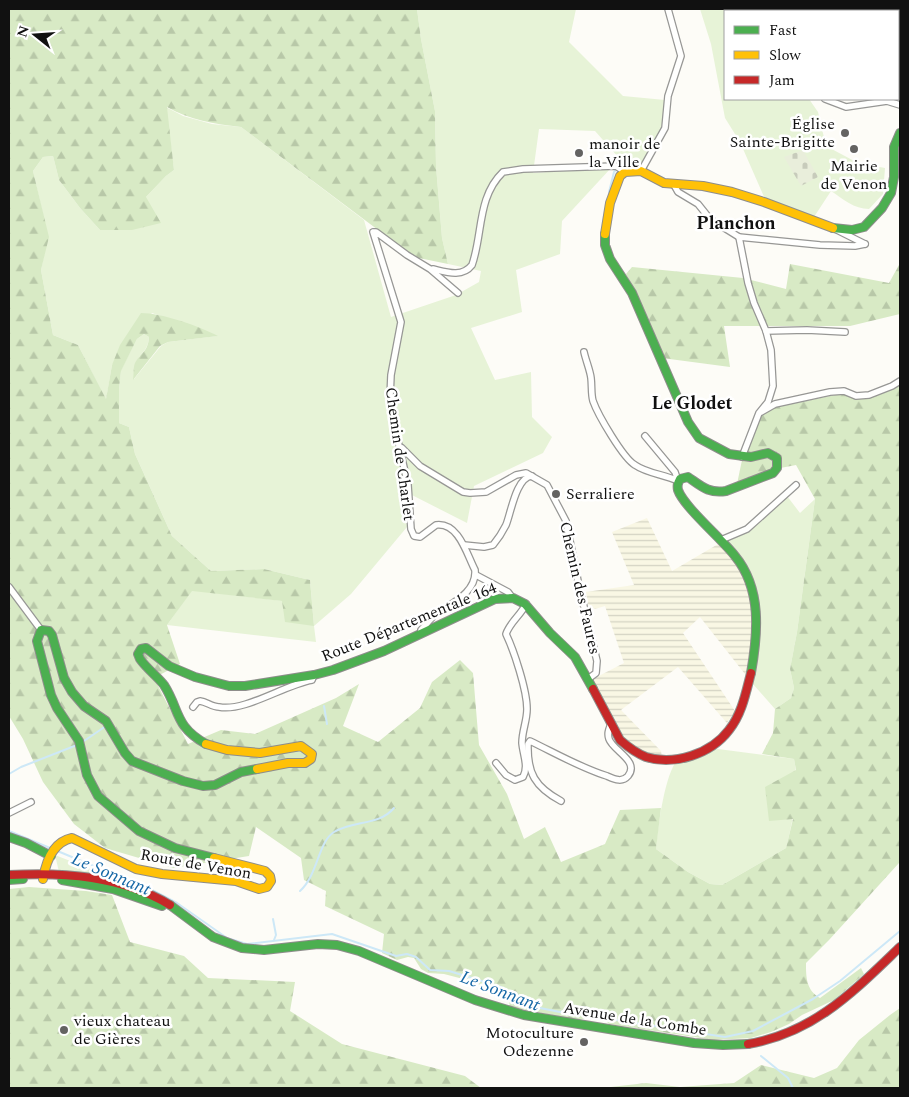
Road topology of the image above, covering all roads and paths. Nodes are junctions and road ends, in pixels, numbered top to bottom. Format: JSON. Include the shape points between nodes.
{"nodes":[{"id":1,"x":668,"y":9,"type":"edge"},
{"id":2,"x":828,"y":100,"type":"edge"},
{"id":3,"x":900,"y":105,"type":"edge"},
{"id":4,"x":900,"y":132,"type":"edge"},
{"id":5,"x":641,"y":171,"type":"junction"},
{"id":6,"x":625,"y":172,"type":"junction"},
{"id":7,"x":674,"y":185,"type":"junction"},
{"id":8,"x":833,"y":228,"type":"junction"},
{"id":9,"x":739,"y":237,"type":"junction"},
{"id":10,"x":430,"y":269,"type":"junction"},
{"id":11,"x":458,"y":293,"type":"dead end"},
{"id":12,"x":766,"y":331,"type":"junction"},
{"id":13,"x":845,"y":332,"type":"dead end"},
{"id":14,"x":584,"y":352,"type":"dead end"},
{"id":15,"x":900,"y":381,"type":"edge"},
{"id":16,"x":759,"y":413,"type":"junction"},
{"id":17,"x":645,"y":436,"type":"dead end"},
{"id":18,"x":400,"y":447,"type":"junction"},
{"id":19,"x":742,"y":457,"type":"junction"},
{"id":20,"x":532,"y":476,"type":"junction"},
{"id":21,"x":678,"y":481,"type":"junction"},
{"id":22,"x":796,"y":485,"type":"dead end"},
{"id":23,"x":721,"y":540,"type":"junction"},
{"id":24,"x":464,"y":545,"type":"junction"},
{"id":25,"x":476,"y":575,"type":"junction"},
{"id":26,"x":9,"y":588,"type":"edge"},
{"id":27,"x":511,"y":596,"type":"junction"},
{"id":28,"x":526,"y":604,"type":"junction"},
{"id":29,"x":41,"y":630,"type":"junction"},
{"id":30,"x":422,"y":633,"type":"junction"},
{"id":31,"x":314,"y":675,"type":"junction"},
{"id":32,"x":588,"y":680,"type":"junction"},
{"id":33,"x":193,"y":707,"type":"dead end"},
{"id":34,"x":611,"y":724,"type":"junction"},
{"id":35,"x":496,"y":763,"type":"dead end"},
{"id":36,"x":561,"y":801,"type":"dead end"},
{"id":37,"x":31,"y":802,"type":"dead end"},
{"id":38,"x":9,"y":813,"type":"edge"},
{"id":39,"x":9,"y":837,"type":"edge"},
{"id":40,"x":53,"y":852,"type":"junction"},
{"id":41,"x":9,"y":875,"type":"edge"},
{"id":42,"x":43,"y":877,"type":"junction"},
{"id":43,"x":54,"y":877,"type":"junction"},
{"id":44,"x":9,"y":880,"type":"edge"},
{"id":45,"x":900,"y":947,"type":"edge"}],
"edges":[{"from":1,"to":5,"type":"street","via":[[681,56],[668,96],[665,128]]},
{"from":2,"to":3,"type":"street","via":[[846,107],[887,101]]},
{"from":4,"to":8,"type":"street","via":[[894,146],[891,193],[882,208],[864,227],[852,230]]},
{"from":5,"to":6,"type":"street"},
{"from":5,"to":7,"type":"street"},
{"from":6,"to":10,"type":"street","via":[[616,166],[503,172],[485,201],[469,270],[461,273]]},
{"from":6,"to":19,"type":"street","via":[[620,176],[610,203],[604,237],[608,256],[632,293],[691,427],[706,443]]},
{"from":7,"to":8,"type":"street","via":[[732,192]]},
{"from":7,"to":9,"type":"street","via":[[678,192],[698,204],[710,219]]},
{"from":8,"to":9,"type":"street","via":[[865,244],[820,245]]},
{"from":9,"to":12,"type":"street","via":[[750,289]]},
{"from":10,"to":11,"type":"street"},
{"from":10,"to":18,"type":"street","name":"Chemin de Charlet","via":[[374,232],[401,320],[390,389]]},
{"from":12,"to":13,"type":"street"},
{"from":12,"to":16,"type":"street","via":[[771,350],[773,386],[768,402]]},
{"from":14,"to":21,"type":"street","via":[[591,376],[593,401],[603,422],[632,464]]},
{"from":15,"to":16,"type":"street","via":[[868,395],[830,392],[775,404]]},
{"from":16,"to":19,"type":"street"},
{"from":17,"to":21,"type":"street","via":[[675,472]]},
{"from":18,"to":20,"type":"street","via":[[420,466],[463,492],[486,492],[516,475],[526,473]]},
{"from":18,"to":24,"type":"street","name":"Chemin de Charlet","via":[[414,536],[420,537],[441,525],[454,532]]},
{"from":19,"to":21,"type":"street","via":[[773,454],[777,458],[777,468],[773,473],[722,492],[712,492],[688,477]]},
{"from":20,"to":24,"type":"street","via":[[526,478],[516,493],[507,523],[493,545]]},
{"from":20,"to":32,"type":"street","name":"Chemin des Faures","via":[[548,485],[566,521],[597,661],[596,673]]},
{"from":21,"to":23,"type":"street","name":"Route Départementale 164","via":[[678,490],[684,500]]},
{"from":22,"to":23,"type":"street","via":[[747,529]]},
{"from":23,"to":34,"type":"street","name":"Route Départementale 164","via":[[748,575],[757,623],[742,707],[734,724],[708,749],[695,755],[669,759],[645,758],[630,749],[620,740]]},
{"from":24,"to":25,"type":"street","name":"Chemin de Charlet"},
{"from":25,"to":27,"type":"street"},
{"from":25,"to":30,"type":"street","via":[[470,589],[434,617]]},
{"from":26,"to":29,"type":"street"},
{"from":27,"to":28,"type":"street","name":"Route Départementale 164"},
{"from":27,"to":30,"type":"street","name":"Route Départementale 164","via":[[495,599]]},
{"from":28,"to":32,"type":"street","name":"Route Départementale 164","via":[[577,661]]},
{"from":28,"to":35,"type":"street","via":[[506,634],[527,706],[522,746],[526,772],[515,780]]},
{"from":29,"to":31,"type":"street","name":"Route Départementale 164","via":[[48,630],[52,635],[64,678],[77,700],[108,724],[132,761],[197,785],[215,785],[241,772],[305,763],[312,754],[301,746],[266,753],[217,749],[199,740],[177,716],[158,679],[140,662],[138,654],[141,649],[146,648],[169,666],[195,677],[229,686]]},
{"from":29,"to":40,"type":"street","name":"Route de Venon","via":[[37,641],[51,695],[80,744],[87,775],[98,796],[139,831],[175,848],[265,871],[271,881],[267,887],[259,888],[236,881],[136,869],[72,838],[61,840]]},
{"from":30,"to":31,"type":"street","name":"Route Départementale 164"},
{"from":31,"to":33,"type":"street","via":[[312,680],[245,704],[217,707],[200,701]]},
{"from":32,"to":34,"type":"street","name":"Route Départementale 164"},
{"from":34,"to":36,"type":"street","via":[[608,732],[610,742],[631,766],[630,773],[619,780],[530,741],[528,744],[530,768],[535,780],[545,793]]},
{"from":37,"to":38,"type":"street"},
{"from":39,"to":40,"type":"street"},
{"from":40,"to":42,"type":"street"},
{"from":40,"to":43,"type":"street"},
{"from":41,"to":42,"type":"street"},
{"from":42,"to":43,"type":"street","name":"Avenue de la Combe"},
{"from":42,"to":44,"type":"street"},
{"from":43,"to":45,"type":"street","name":"Avenue de la Combe","via":[[87,876],[128,886],[171,906],[214,938],[234,947],[264,950],[330,944],[344,946],[494,1007],[549,1020],[707,1045],[757,1042],[814,1020],[848,996]]}]}
